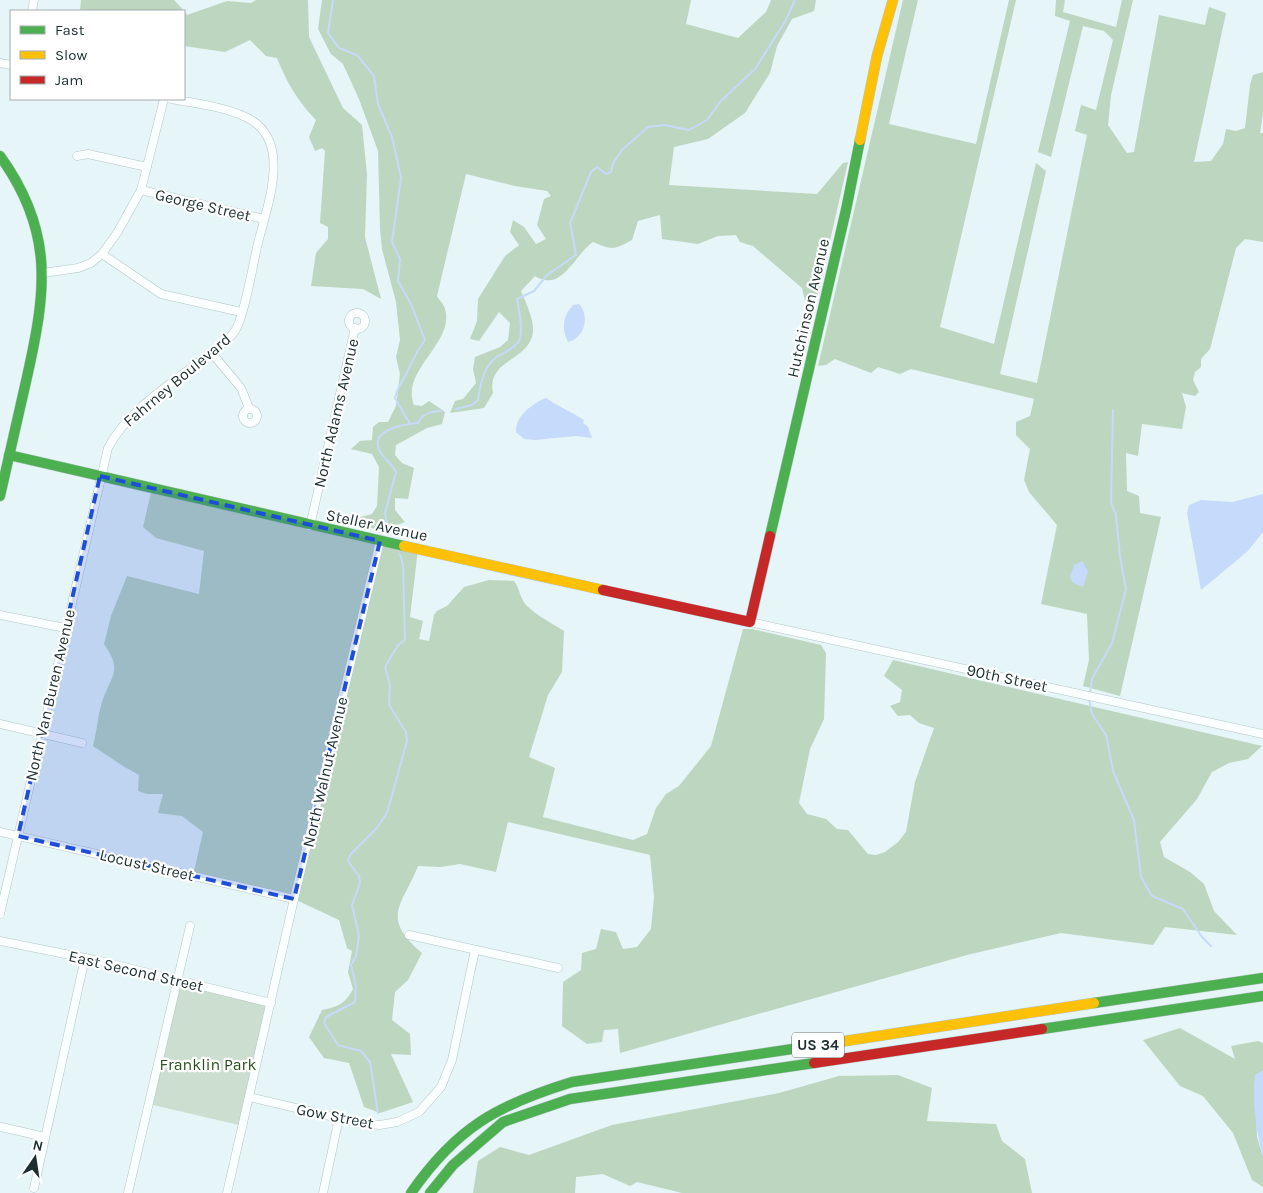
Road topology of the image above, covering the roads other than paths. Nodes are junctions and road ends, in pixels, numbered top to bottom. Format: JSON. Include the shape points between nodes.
{"nodes":[{"id":1,"x":893,"y":0,"type":"edge"},
{"id":2,"x":164,"y":100,"type":"edge"},
{"id":3,"x":176,"y":100,"type":"edge"},
{"id":4,"x":0,"y":156,"type":"edge"},
{"id":5,"x":77,"y":156,"type":"dead end"},
{"id":6,"x":147,"y":167,"type":"junction"},
{"id":7,"x":3,"y":168,"type":"edge"},
{"id":8,"x":141,"y":190,"type":"junction"},
{"id":9,"x":264,"y":219,"type":"junction"},
{"id":10,"x":102,"y":254,"type":"junction"},
{"id":11,"x":43,"y":273,"type":"junction"},
{"id":12,"x":241,"y":312,"type":"junction"},
{"id":13,"x":355,"y":328,"type":"dead end"},
{"id":14,"x":211,"y":352,"type":"junction"},
{"id":15,"x":249,"y":408,"type":"dead end"},
{"id":16,"x":5,"y":454,"type":"edge"},
{"id":17,"x":100,"y":476,"type":"junction"},
{"id":18,"x":0,"y":496,"type":"edge"},
{"id":19,"x":310,"y":526,"type":"junction"},
{"id":20,"x":380,"y":542,"type":"junction"},
{"id":21,"x":0,"y":615,"type":"edge"},
{"id":22,"x":750,"y":622,"type":"junction"},
{"id":23,"x":66,"y":628,"type":"junction"},
{"id":24,"x":0,"y":724,"type":"edge"},
{"id":25,"x":41,"y":734,"type":"junction"},
{"id":26,"x":1263,"y":734,"type":"edge"},
{"id":27,"x":82,"y":743,"type":"dead end"},
{"id":28,"x":0,"y":832,"type":"edge"},
{"id":29,"x":18,"y":836,"type":"junction"},
{"id":30,"x":294,"y":899,"type":"junction"},
{"id":31,"x":0,"y":914,"type":"edge"},
{"id":32,"x":190,"y":926,"type":"dead end"},
{"id":33,"x":409,"y":935,"type":"dead end"},
{"id":34,"x":0,"y":941,"type":"edge"},
{"id":35,"x":475,"y":950,"type":"junction"},
{"id":36,"x":85,"y":958,"type":"junction"},
{"id":37,"x":558,"y":968,"type":"dead end"},
{"id":38,"x":1263,"y":978,"type":"edge"},
{"id":39,"x":178,"y":980,"type":"junction"},
{"id":40,"x":1263,"y":996,"type":"edge"},
{"id":41,"x":271,"y":1003,"type":"junction"},
{"id":42,"x":250,"y":1097,"type":"junction"},
{"id":43,"x":338,"y":1118,"type":"junction"},
{"id":44,"x":1,"y":1127,"type":"edge"},
{"id":45,"x":45,"y":1137,"type":"junction"},
{"id":46,"x":34,"y":1188,"type":"dead end"},
{"id":47,"x":128,"y":1193,"type":"edge"},
{"id":48,"x":227,"y":1193,"type":"edge"},
{"id":49,"x":323,"y":1193,"type":"edge"},
{"id":50,"x":410,"y":1193,"type":"edge"},
{"id":51,"x":430,"y":1193,"type":"edge"}],
"edges":[{"from":1,"to":22,"type":"main road","name":"Hutchinson Avenue","via":[[877,56],[844,220]]},
{"from":2,"to":6,"type":"street"},
{"from":3,"to":9,"type":"street","name":"Fahrney Boulevard","via":[[240,114],[254,123],[270,141],[274,174]]},
{"from":4,"to":7,"type":"main road"},
{"from":5,"to":6,"type":"street","via":[[88,154]]},
{"from":6,"to":8,"type":"street"},
{"from":7,"to":11,"type":"main road","via":[[23,194],[34,221]]},
{"from":8,"to":9,"type":"street","name":"George Street"},
{"from":8,"to":10,"type":"street"},
{"from":9,"to":12,"type":"street","name":"Fahrney Boulevard"},
{"from":10,"to":11,"type":"street","via":[[78,268]]},
{"from":10,"to":12,"type":"street","via":[[161,294]]},
{"from":11,"to":16,"type":"main road","via":[[38,323]]},
{"from":12,"to":14,"type":"street","name":"Fahrney Boulevard","via":[[235,331]]},
{"from":13,"to":19,"type":"street","name":"North Adams Avenue"},
{"from":14,"to":15,"type":"street","via":[[241,388]]},
{"from":14,"to":17,"type":"street","name":"Fahrney Boulevard","via":[[116,433]]},
{"from":16,"to":17,"type":"main road","name":"Steller Avenue"},
{"from":16,"to":18,"type":"main road"},
{"from":17,"to":19,"type":"main road","name":"Steller Avenue"},
{"from":17,"to":23,"type":"street","name":"North Van Buren Avenue"},
{"from":19,"to":20,"type":"main road","name":"Steller Avenue"},
{"from":20,"to":22,"type":"main road","name":"Steller Avenue"},
{"from":20,"to":30,"type":"street","name":"North Walnut Avenue"},
{"from":21,"to":23,"type":"street"},
{"from":22,"to":26,"type":"street","name":"90th Street"},
{"from":23,"to":25,"type":"street","name":"North Van Buren Avenue"},
{"from":24,"to":25,"type":"street"},
{"from":25,"to":27,"type":"street"},
{"from":25,"to":29,"type":"street","name":"North Van Buren Avenue"},
{"from":28,"to":29,"type":"street","name":"Locust Street"},
{"from":29,"to":30,"type":"street","name":"Locust Street"},
{"from":29,"to":31,"type":"street","name":"North Van Buren Avenue"},
{"from":30,"to":41,"type":"street","name":"North Walnut Avenue"},
{"from":32,"to":39,"type":"street"},
{"from":33,"to":35,"type":"street"},
{"from":34,"to":36,"type":"street","name":"East Second Street"},
{"from":35,"to":37,"type":"street"},
{"from":35,"to":43,"type":"street","name":"Gow Street","via":[[455,1046],[441,1088],[419,1112],[397,1122],[380,1125]]},
{"from":36,"to":39,"type":"street","name":"East Second Street"},
{"from":36,"to":45,"type":"street"},
{"from":38,"to":50,"type":"main road","number":"US 34","via":[[572,1082],[530,1094],[490,1112],[452,1141]]},
{"from":39,"to":41,"type":"street","name":"East Second Street"},
{"from":39,"to":47,"type":"street"},
{"from":40,"to":51,"type":"main road","number":"US 34","via":[[570,1099],[503,1122],[453,1165]]},
{"from":41,"to":42,"type":"street","name":"North Walnut Avenue"},
{"from":42,"to":43,"type":"street","name":"Gow Street"},
{"from":42,"to":48,"type":"street","name":"North Walnut Avenue"},
{"from":43,"to":49,"type":"street"},
{"from":44,"to":45,"type":"street"},
{"from":45,"to":46,"type":"street"}]}
